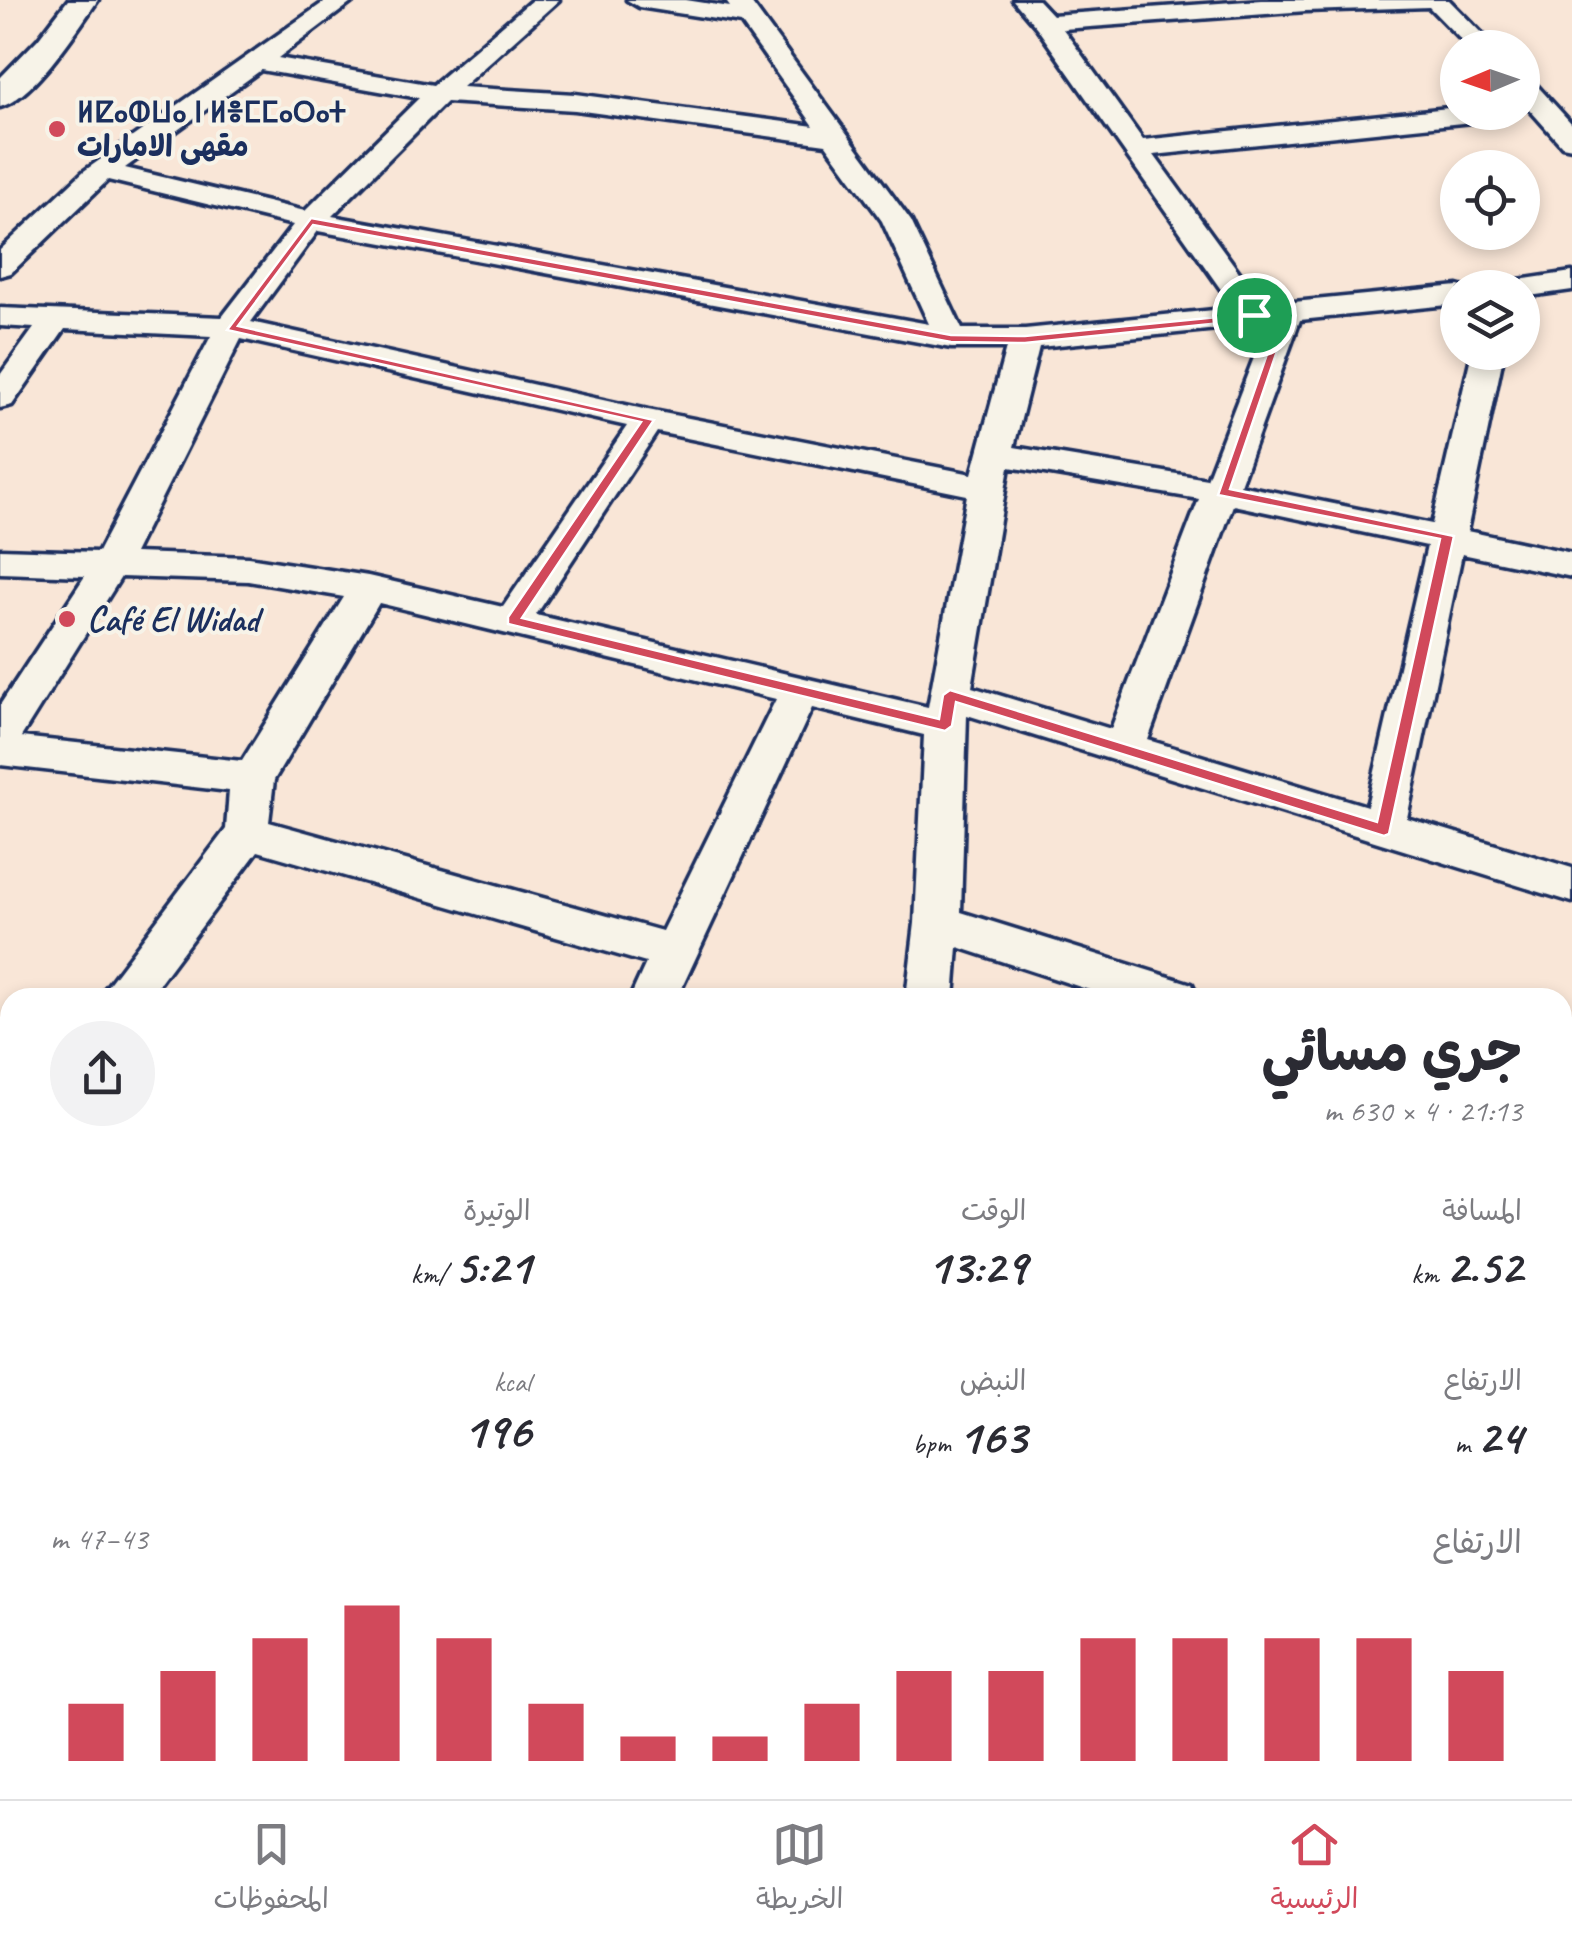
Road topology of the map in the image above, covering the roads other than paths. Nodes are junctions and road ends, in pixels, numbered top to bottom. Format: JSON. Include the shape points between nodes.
{"nodes":[{"id":1,"x":83,"y":0,"type":"edge"},
{"id":2,"x":343,"y":0,"type":"edge"},
{"id":3,"x":547,"y":0,"type":"edge"},
{"id":4,"x":639,"y":0,"type":"edge"},
{"id":5,"x":1025,"y":0,"type":"edge"},
{"id":6,"x":1432,"y":0,"type":"edge"},
{"id":7,"x":1305,"y":2,"type":"edge"},
{"id":8,"x":743,"y":9,"type":"edge"},
{"id":9,"x":1046,"y":23,"type":"junction"},
{"id":10,"x":1464,"y":30,"type":"edge"},
{"id":11,"x":258,"y":62,"type":"junction"},
{"id":12,"x":439,"y":94,"type":"junction"},
{"id":13,"x":0,"y":97,"type":"edge"},
{"id":14,"x":1546,"y":107,"type":"edge"},
{"id":15,"x":1440,"y":117,"type":"edge"},
{"id":16,"x":838,"y":137,"type":"junction"},
{"id":17,"x":1572,"y":140,"type":"edge"},
{"id":18,"x":1136,"y":149,"type":"junction"},
{"id":19,"x":104,"y":171,"type":"junction"},
{"id":20,"x":311,"y":222,"type":"junction"},
{"id":21,"x":0,"y":267,"type":"edge"},
{"id":22,"x":1572,"y":281,"type":"edge"},
{"id":23,"x":1540,"y":285,"type":"edge"},
{"id":24,"x":1440,"y":297,"type":"edge"},
{"id":25,"x":1271,"y":314,"type":"junction"},
{"id":26,"x":0,"y":317,"type":"edge"},
{"id":27,"x":56,"y":320,"type":"junction"},
{"id":28,"x":231,"y":328,"type":"junction"},
{"id":29,"x":951,"y":338,"type":"junction"},
{"id":30,"x":1025,"y":339,"type":"junction"},
{"id":31,"x":1484,"y":370,"type":"edge"},
{"id":32,"x":0,"y":398,"type":"edge"},
{"id":33,"x":648,"y":420,"type":"junction"},
{"id":34,"x":991,"y":471,"type":"junction"},
{"id":35,"x":1222,"y":492,"type":"junction"},
{"id":36,"x":1448,"y":536,"type":"junction"},
{"id":37,"x":0,"y":561,"type":"edge"},
{"id":38,"x":1572,"y":565,"type":"edge"},
{"id":39,"x":109,"y":567,"type":"junction"},
{"id":40,"x":368,"y":588,"type":"junction"},
{"id":41,"x":513,"y":621,"type":"junction"},
{"id":42,"x":799,"y":693,"type":"junction"},
{"id":43,"x":948,"y":710,"type":"junction"},
{"id":44,"x":0,"y":738,"type":"edge"},
{"id":45,"x":1124,"y":748,"type":"junction"},
{"id":46,"x":0,"y":750,"type":"edge"},
{"id":47,"x":253,"y":778,"type":"junction"},
{"id":48,"x":1384,"y":830,"type":"junction"},
{"id":49,"x":248,"y":832,"type":"junction"},
{"id":50,"x":1572,"y":885,"type":"edge"},
{"id":51,"x":938,"y":923,"type":"junction"},
{"id":52,"x":676,"y":954,"type":"junction"},
{"id":53,"x":129,"y":988,"type":"edge"},
{"id":54,"x":658,"y":988,"type":"edge"},
{"id":55,"x":931,"y":988,"type":"edge"},
{"id":56,"x":1143,"y":988,"type":"edge"}],
"edges":[{"from":1,"to":13,"type":"main road"},
{"from":2,"to":11,"type":"street"},
{"from":3,"to":12,"type":"street"},
{"from":4,"to":8,"type":"street"},
{"from":5,"to":9,"type":"street"},
{"from":6,"to":7,"type":"street"},
{"from":6,"to":10,"type":"street"},
{"from":7,"to":9,"type":"street"},
{"from":8,"to":16,"type":"street"},
{"from":9,"to":18,"type":"street"},
{"from":11,"to":12,"type":"street"},
{"from":11,"to":19,"type":"street"},
{"from":12,"to":16,"type":"street","via":[[575,102]]},
{"from":12,"to":20,"type":"street"},
{"from":14,"to":17,"type":"street"},
{"from":15,"to":18,"type":"street"},
{"from":16,"to":29,"type":"street","via":[[896,221]]},
{"from":18,"to":25,"type":"street"},
{"from":19,"to":20,"type":"street"},
{"from":19,"to":21,"type":"street"},
{"from":20,"to":28,"type":"street"},
{"from":20,"to":29,"type":"street"},
{"from":22,"to":23,"type":"street"},
{"from":24,"to":25,"type":"street"},
{"from":25,"to":30,"type":"street"},
{"from":25,"to":35,"type":"street"},
{"from":26,"to":27,"type":"street"},
{"from":27,"to":28,"type":"street"},
{"from":27,"to":32,"type":"street"},
{"from":28,"to":33,"type":"street"},
{"from":28,"to":39,"type":"street"},
{"from":29,"to":30,"type":"street"},
{"from":30,"to":34,"type":"street"},
{"from":31,"to":36,"type":"street"},
{"from":33,"to":34,"type":"street"},
{"from":33,"to":41,"type":"street"},
{"from":34,"to":35,"type":"street"},
{"from":34,"to":43,"type":"street"},
{"from":35,"to":36,"type":"street"},
{"from":35,"to":45,"type":"street"},
{"from":36,"to":38,"type":"street"},
{"from":36,"to":48,"type":"street"},
{"from":37,"to":39,"type":"street"},
{"from":39,"to":40,"type":"street","via":[[248,569]]},
{"from":39,"to":44,"type":"street"},
{"from":40,"to":41,"type":"street"},
{"from":40,"to":47,"type":"street"},
{"from":41,"to":42,"type":"street"},
{"from":42,"to":43,"type":"street"},
{"from":42,"to":52,"type":"street"},
{"from":43,"to":45,"type":"street"},
{"from":43,"to":51,"type":"street"},
{"from":45,"to":48,"type":"street"},
{"from":46,"to":47,"type":"street"},
{"from":47,"to":49,"type":"street"},
{"from":48,"to":50,"type":"street"},
{"from":49,"to":52,"type":"street"},
{"from":49,"to":53,"type":"street"},
{"from":51,"to":55,"type":"street"},
{"from":51,"to":56,"type":"street"},
{"from":52,"to":54,"type":"street"}]}
